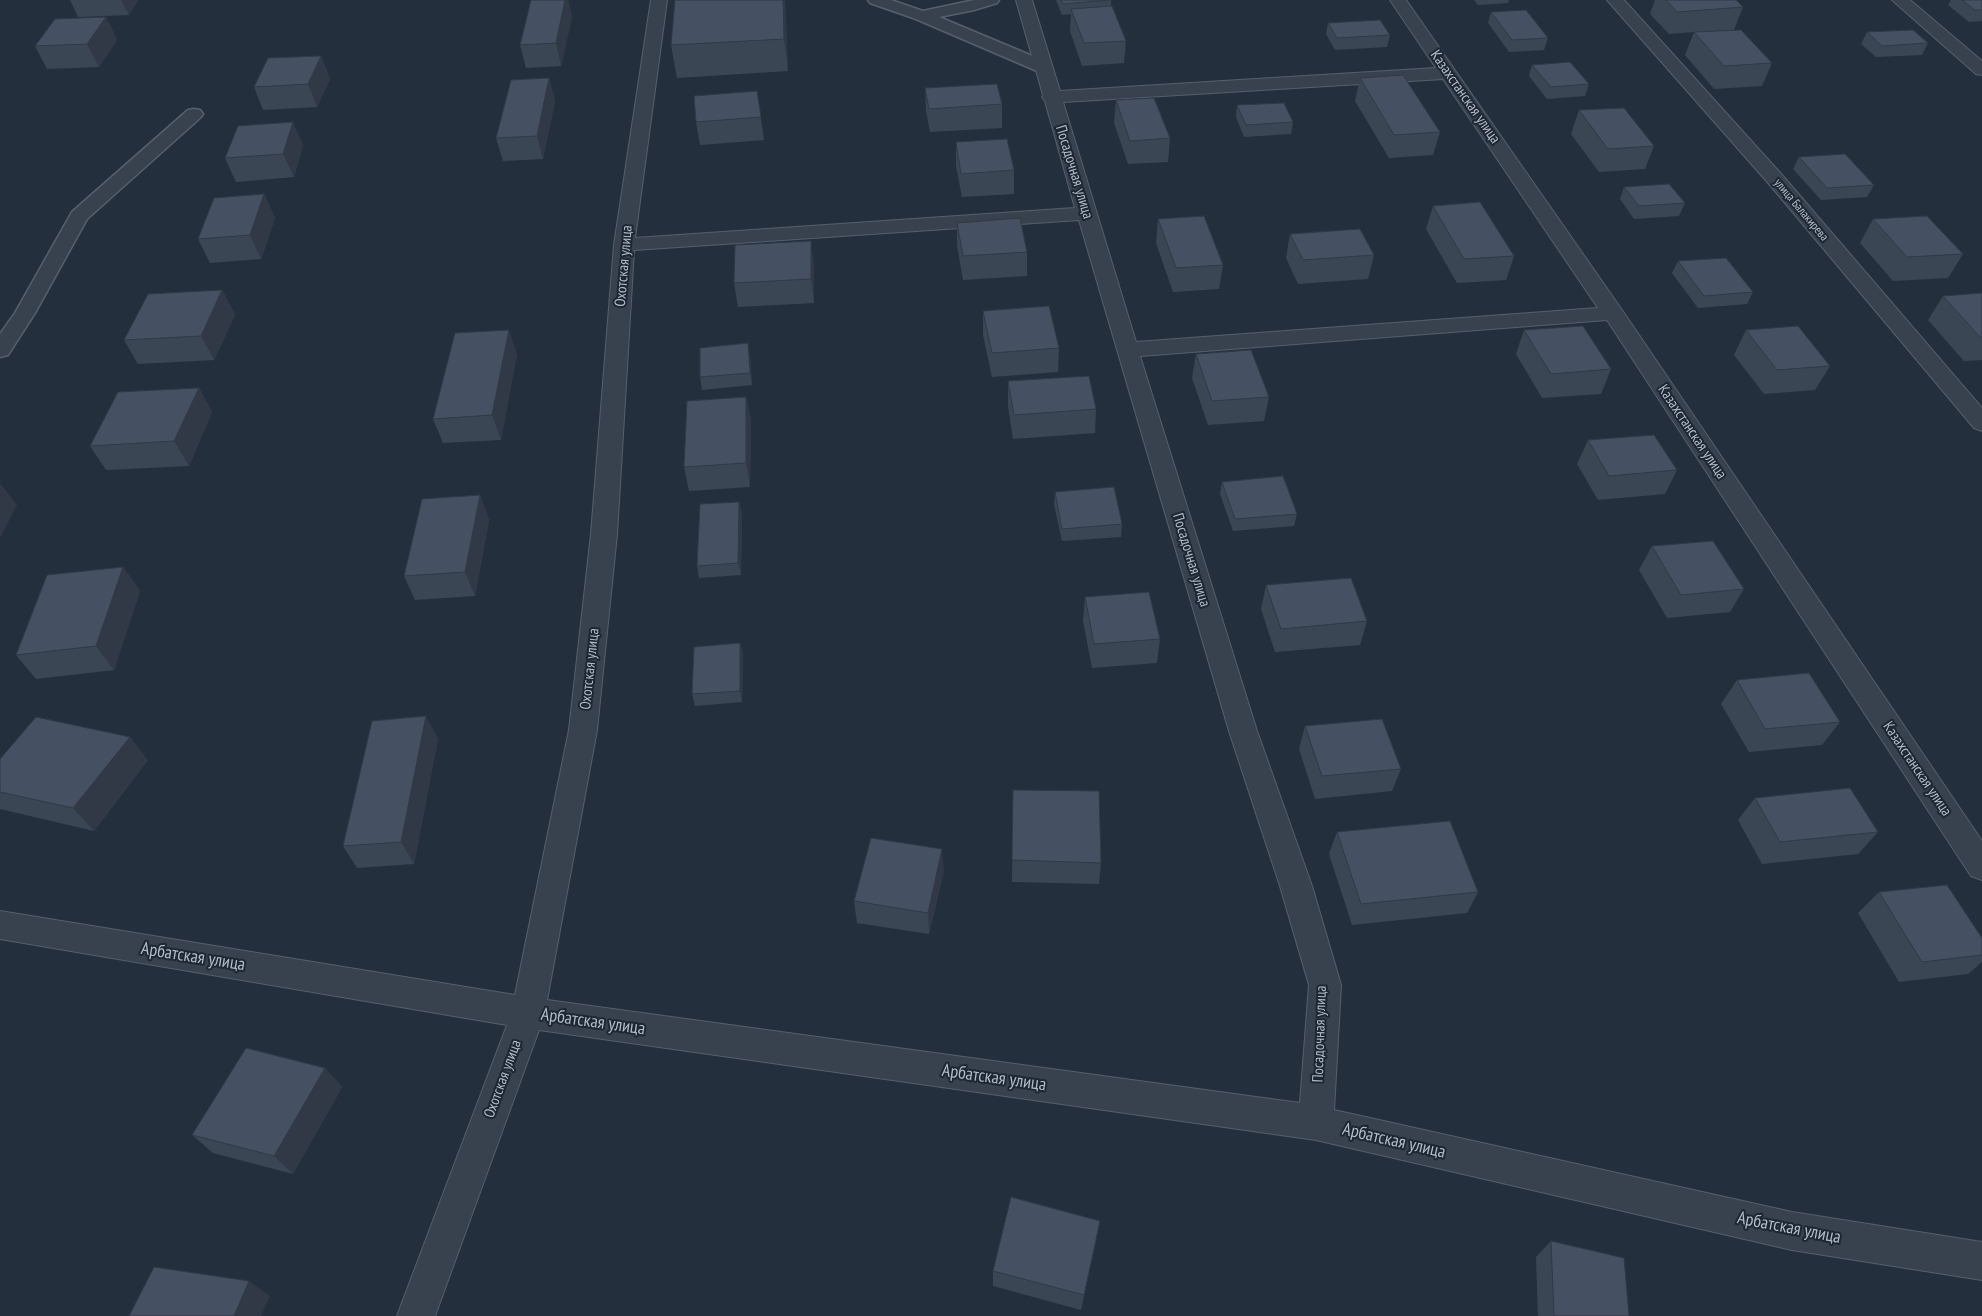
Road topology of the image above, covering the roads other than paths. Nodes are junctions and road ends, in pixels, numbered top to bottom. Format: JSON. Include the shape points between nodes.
{"nodes":[{"id":1,"x":659,"y":0,"type":"edge"},
{"id":2,"x":876,"y":0,"type":"edge"},
{"id":3,"x":890,"y":0,"type":"edge"},
{"id":4,"x":992,"y":0,"type":"edge"},
{"id":5,"x":1024,"y":0,"type":"edge"},
{"id":6,"x":1398,"y":0,"type":"edge"},
{"id":7,"x":1615,"y":0,"type":"edge"},
{"id":8,"x":1900,"y":0,"type":"edge"},
{"id":9,"x":922,"y":16,"type":"junction"},
{"id":10,"x":1043,"y":68,"type":"junction"},
{"id":11,"x":1982,"y":70,"type":"edge"},
{"id":12,"x":1449,"y":73,"type":"junction"},
{"id":13,"x":1051,"y":97,"type":"junction"},
{"id":14,"x":194,"y":114,"type":"dead end"},
{"id":15,"x":1086,"y":213,"type":"junction"},
{"id":16,"x":624,"y":245,"type":"junction"},
{"id":17,"x":1613,"y":313,"type":"junction"},
{"id":18,"x":0,"y":350,"type":"edge"},
{"id":19,"x":1128,"y":350,"type":"junction"},
{"id":20,"x":1982,"y":423,"type":"edge"},
{"id":21,"x":1982,"y":867,"type":"edge"},
{"id":22,"x":0,"y":925,"type":"edge"},
{"id":23,"x":528,"y":1013,"type":"junction"},
{"id":24,"x":1316,"y":1123,"type":"junction"},
{"id":25,"x":1982,"y":1260,"type":"edge"},
{"id":26,"x":416,"y":1316,"type":"edge"}],
"edges":[{"from":1,"to":16,"type":"street","name":"Охотская улица"},
{"from":2,"to":9,"type":"lane"},
{"from":3,"to":9,"type":"lane"},
{"from":4,"to":9,"type":"lane"},
{"from":5,"to":10,"type":"street","name":"Посадочная улица"},
{"from":6,"to":12,"type":"street","name":"Казахстанская улица"},
{"from":7,"to":20,"type":"street","name":"улица Балакирева","via":[[1776,180]]},
{"from":8,"to":11,"type":"street"},
{"from":9,"to":10,"type":"lane"},
{"from":10,"to":13,"type":"street","name":"Посадочная улица"},
{"from":12,"to":13,"type":"street"},
{"from":12,"to":17,"type":"street","name":"Казахстанская улица"},
{"from":13,"to":15,"type":"street","name":"Посадочная улица"},
{"from":14,"to":18,"type":"lane","via":[[79,216]]},
{"from":15,"to":16,"type":"street"},
{"from":15,"to":19,"type":"street","name":"Посадочная улица"},
{"from":16,"to":23,"type":"street","name":"Охотская улица","via":[[604,534],[584,730]]},
{"from":17,"to":19,"type":"street"},
{"from":17,"to":21,"type":"street","name":"Казахстанская улица"},
{"from":19,"to":24,"type":"street","name":"Посадочная улица","via":[[1243,731],[1296,886],[1325,985]]},
{"from":22,"to":23,"type":"street","name":"Арбатская улица"},
{"from":23,"to":24,"type":"street","name":"Арбатская улица"},
{"from":23,"to":26,"type":"street","name":"Охотская улица"},
{"from":24,"to":25,"type":"street","name":"Арбатская улица","via":[[1792,1231]]}]}
